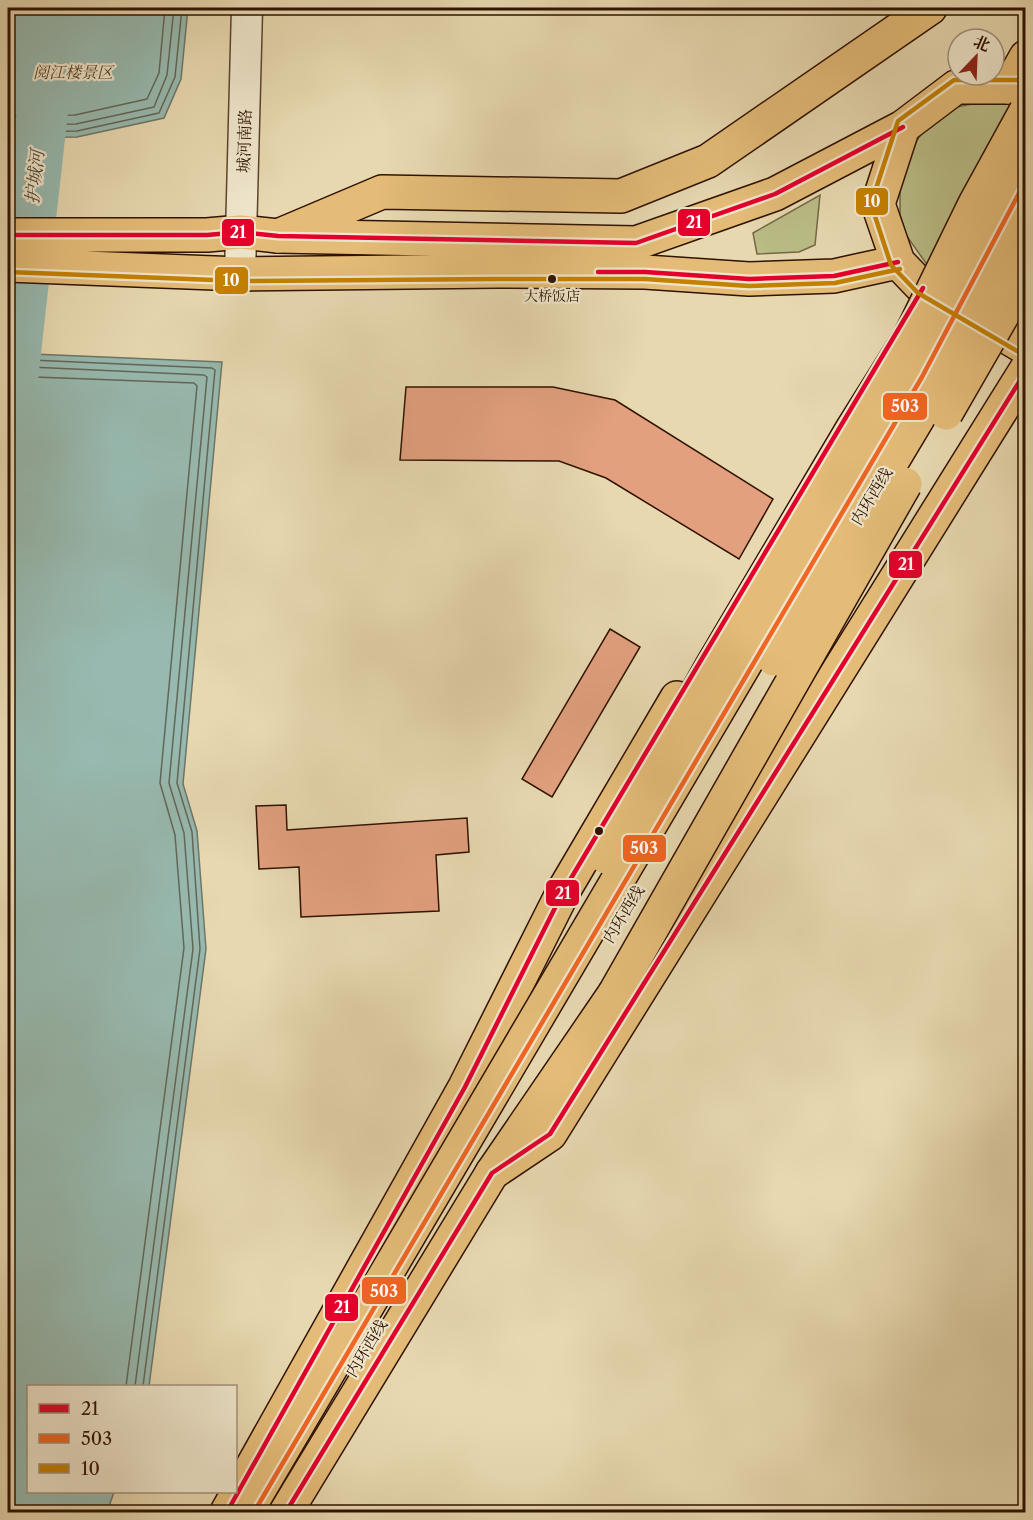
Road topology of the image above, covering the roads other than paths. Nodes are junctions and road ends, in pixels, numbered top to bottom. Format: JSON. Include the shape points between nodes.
{"nodes":[{"id":1,"x":247,"y":8,"type":"edge"},
{"id":2,"x":930,"y":8,"type":"edge"},
{"id":3,"x":1026,"y":57,"type":"edge"},
{"id":4,"x":1020,"y":95,"type":"edge"},
{"id":5,"x":903,"y":127,"type":"junction"},
{"id":6,"x":1026,"y":164,"type":"edge"},
{"id":7,"x":1026,"y":218,"type":"edge"},
{"id":8,"x":241,"y":232,"type":"junction"},
{"id":9,"x":8,"y":235,"type":"edge"},
{"id":10,"x":278,"y":236,"type":"junction"},
{"id":11,"x":898,"y":262,"type":"junction"},
{"id":12,"x":8,"y":266,"type":"edge"},
{"id":13,"x":240,"y":274,"type":"junction"},
{"id":14,"x":1026,"y":274,"type":"edge"},
{"id":15,"x":923,"y":288,"type":"junction"},
{"id":16,"x":1026,"y":348,"type":"edge"},
{"id":17,"x":1026,"y":370,"type":"edge"},
{"id":18,"x":430,"y":1152,"type":"junction"},
{"id":19,"x":492,"y":1173,"type":"junction"},
{"id":20,"x":227,"y":1512,"type":"edge"},
{"id":21,"x":246,"y":1512,"type":"edge"},
{"id":22,"x":268,"y":1512,"type":"edge"},
{"id":23,"x":286,"y":1512,"type":"edge"}],
"edges":[{"from":1,"to":8,"type":"street","name":"城河南路"},
{"from":2,"to":10,"type":"main road","via":[[708,161],[621,196],[382,192]]},
{"from":3,"to":4,"type":"main road"},
{"from":4,"to":5,"type":"main road","via":[[957,87]]},
{"from":4,"to":18,"type":"main road","bridge":true,"via":[[975,204],[910,337],[711,668],[478,1092]]},
{"from":5,"to":10,"type":"main road","via":[[775,194],[636,243]]},
{"from":5,"to":11,"type":"main road","via":[[878,204]]},
{"from":6,"to":21,"type":"main road","name":"内环西线","bridge":true,"via":[[916,373]]},
{"from":7,"to":22,"type":"main road","name":"内环西线","bridge":true,"via":[[925,406]]},
{"from":8,"to":9,"type":"main road"},
{"from":8,"to":10,"type":"main road"},
{"from":8,"to":13,"type":"street","name":"城河南路"},
{"from":11,"to":13,"type":"main road","via":[[834,276],[749,279],[645,272]]},
{"from":11,"to":15,"type":"main road"},
{"from":12,"to":13,"type":"main road"},
{"from":14,"to":19,"type":"main road","bridge":true,"via":[[615,993]]},
{"from":15,"to":16,"type":"main road"},
{"from":15,"to":18,"type":"main road","via":[[564,890]]},
{"from":17,"to":19,"type":"main road","via":[[550,1134]]},
{"from":18,"to":20,"type":"main road"},
{"from":19,"to":23,"type":"main road"}]}
